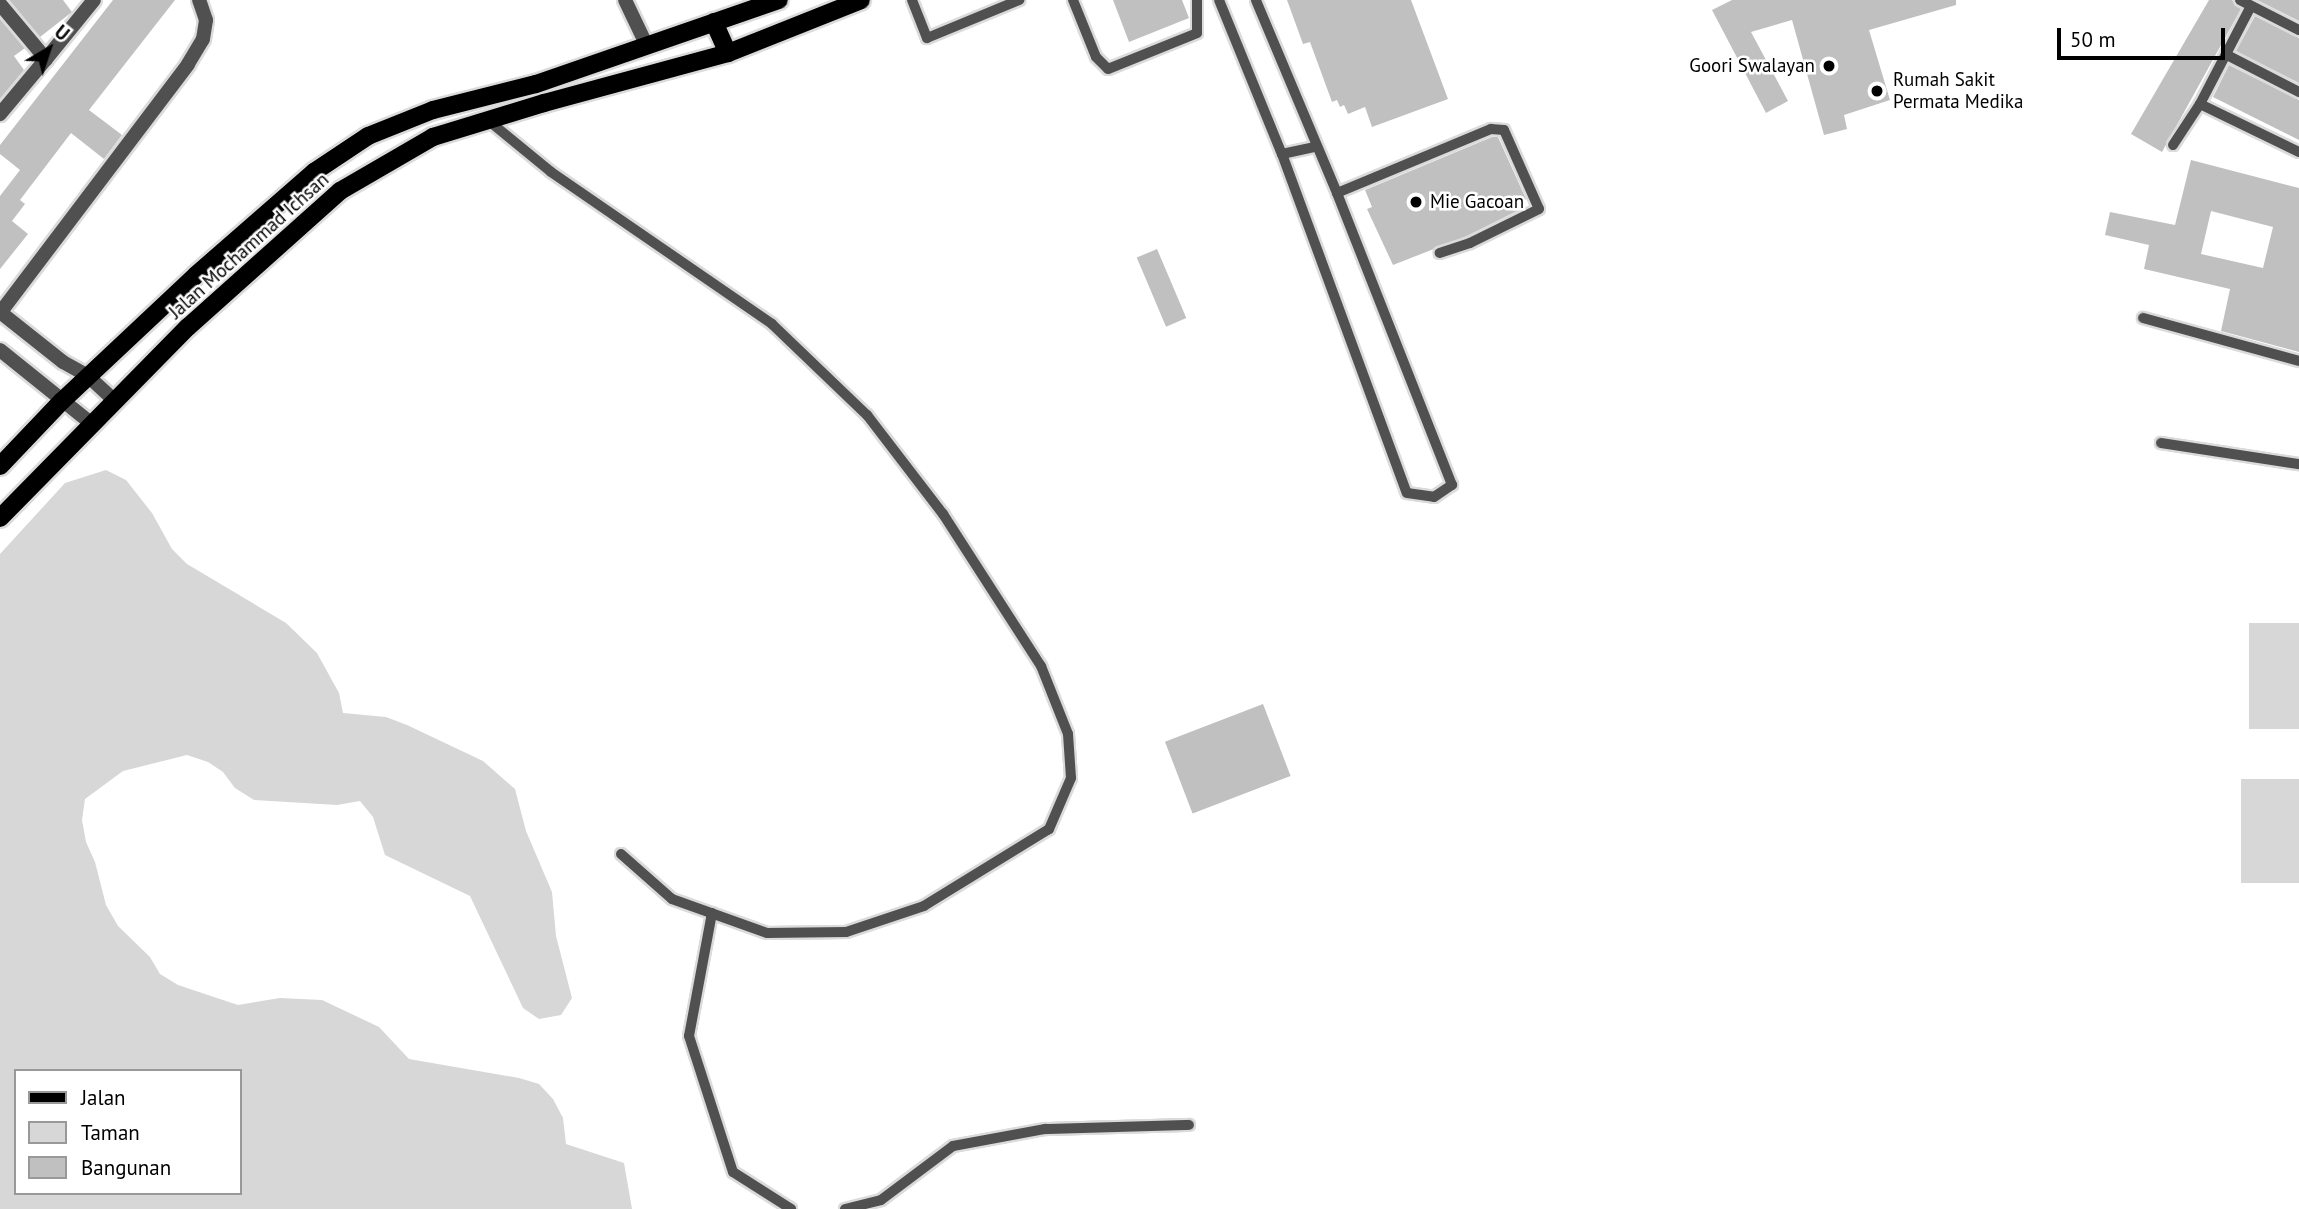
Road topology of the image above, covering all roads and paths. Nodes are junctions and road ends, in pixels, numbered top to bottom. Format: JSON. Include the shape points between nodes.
{"nodes":[{"id":1,"x":94,"y":0,"type":"edge"},
{"id":2,"x":199,"y":0,"type":"edge"},
{"id":3,"x":625,"y":0,"type":"edge"},
{"id":4,"x":779,"y":0,"type":"edge"},
{"id":5,"x":861,"y":0,"type":"edge"},
{"id":6,"x":912,"y":0,"type":"edge"},
{"id":7,"x":1019,"y":0,"type":"edge"},
{"id":8,"x":1073,"y":0,"type":"edge"},
{"id":9,"x":1197,"y":0,"type":"edge"},
{"id":10,"x":1219,"y":0,"type":"edge"},
{"id":11,"x":1256,"y":0,"type":"edge"},
{"id":12,"x":2240,"y":0,"type":"edge"},
{"id":13,"x":0,"y":4,"type":"edge"},
{"id":14,"x":2251,"y":6,"type":"junction"},
{"id":15,"x":713,"y":22,"type":"junction"},
{"id":16,"x":2299,"y":30,"type":"edge"},
{"id":17,"x":646,"y":44,"type":"junction"},
{"id":18,"x":728,"y":53,"type":"junction"},
{"id":19,"x":2227,"y":55,"type":"junction"},
{"id":20,"x":46,"y":60,"type":"junction"},
{"id":21,"x":2299,"y":92,"type":"edge"},
{"id":22,"x":2200,"y":104,"type":"junction"},
{"id":23,"x":0,"y":114,"type":"edge"},
{"id":24,"x":489,"y":121,"type":"junction"},
{"id":25,"x":2173,"y":145,"type":"dead end"},
{"id":26,"x":1316,"y":147,"type":"junction"},
{"id":27,"x":2299,"y":152,"type":"edge"},
{"id":28,"x":1282,"y":154,"type":"junction"},
{"id":29,"x":1337,"y":193,"type":"junction"},
{"id":30,"x":1440,"y":253,"type":"dead end"},
{"id":31,"x":0,"y":312,"type":"edge"},
{"id":32,"x":2143,"y":318,"type":"dead end"},
{"id":33,"x":0,"y":350,"type":"edge"},
{"id":34,"x":2299,"y":361,"type":"edge"},
{"id":35,"x":88,"y":376,"type":"junction"},
{"id":36,"x":62,"y":401,"type":"junction"},
{"id":37,"x":115,"y":401,"type":"junction"},
{"id":38,"x":92,"y":424,"type":"junction"},
{"id":39,"x":2161,"y":443,"type":"dead end"},
{"id":40,"x":2299,"y":464,"type":"edge"},
{"id":41,"x":0,"y":466,"type":"edge"},
{"id":42,"x":0,"y":518,"type":"edge"},
{"id":43,"x":621,"y":854,"type":"dead end"},
{"id":44,"x":712,"y":913,"type":"junction"},
{"id":45,"x":1189,"y":1125,"type":"dead end"},
{"id":46,"x":791,"y":1209,"type":"edge"},
{"id":47,"x":845,"y":1209,"type":"edge"}],
"edges":[{"from":1,"to":20,"type":"street"},
{"from":2,"to":31,"type":"street","via":[[205,30],[188,64]]},
{"from":3,"to":17,"type":"street"},
{"from":4,"to":15,"type":"main road","name":"Jalan Mochammad Ichsan"},
{"from":5,"to":18,"type":"main road","name":"Jalan Mochammad Ichsan"},
{"from":6,"to":7,"type":"lane","via":[[927,38]]},
{"from":8,"to":9,"type":"lane","via":[[1096,57],[1108,69],[1197,33]]},
{"from":10,"to":28,"type":"lane"},
{"from":11,"to":26,"type":"lane"},
{"from":12,"to":14,"type":"lane"},
{"from":13,"to":20,"type":"street"},
{"from":14,"to":16,"type":"lane"},
{"from":14,"to":19,"type":"lane"},
{"from":15,"to":17,"type":"main road","name":"Jalan Mochammad Ichsan"},
{"from":15,"to":18,"type":"main road"},
{"from":17,"to":35,"type":"main road","name":"Jalan Mochammad Ichsan","via":[[536,83],[433,110],[368,136],[314,172]]},
{"from":18,"to":24,"type":"main road","name":"Jalan Mochammad Ichsan"},
{"from":19,"to":21,"type":"lane"},
{"from":19,"to":22,"type":"lane"},
{"from":20,"to":23,"type":"street"},
{"from":22,"to":25,"type":"lane"},
{"from":22,"to":27,"type":"lane"},
{"from":24,"to":37,"type":"main road","name":"Jalan Mochammad Ichsan","via":[[433,137],[340,191],[188,327]]},
{"from":24,"to":44,"type":"lane","via":[[551,172],[772,324],[867,415],[943,514],[1041,666],[1068,734],[1071,778],[1049,829],[923,906],[846,932],[767,933]]},
{"from":26,"to":28,"type":"lane"},
{"from":26,"to":29,"type":"lane"},
{"from":28,"to":29,"type":"lane","via":[[1407,493],[1434,497],[1452,485]]},
{"from":29,"to":30,"type":"lane","via":[[1491,129],[1504,130],[1539,209]]},
{"from":31,"to":35,"type":"street"},
{"from":32,"to":34,"type":"lane"},
{"from":33,"to":36,"type":"street"},
{"from":35,"to":36,"type":"main road","name":"Jalan Mochammad Ichsan"},
{"from":35,"to":37,"type":"street"},
{"from":36,"to":38,"type":"street"},
{"from":36,"to":41,"type":"main road","name":"Jalan Mochammad Ichsan"},
{"from":37,"to":38,"type":"main road","name":"Jalan Mochammad Ichsan"},
{"from":38,"to":42,"type":"main road","name":"Jalan Mochammad Ichsan"},
{"from":39,"to":40,"type":"lane"},
{"from":43,"to":44,"type":"lane","via":[[672,899]]},
{"from":44,"to":46,"type":"lane","via":[[689,1036],[733,1172]]},
{"from":45,"to":47,"type":"lane","via":[[1045,1129],[953,1146],[881,1200]]}]}
